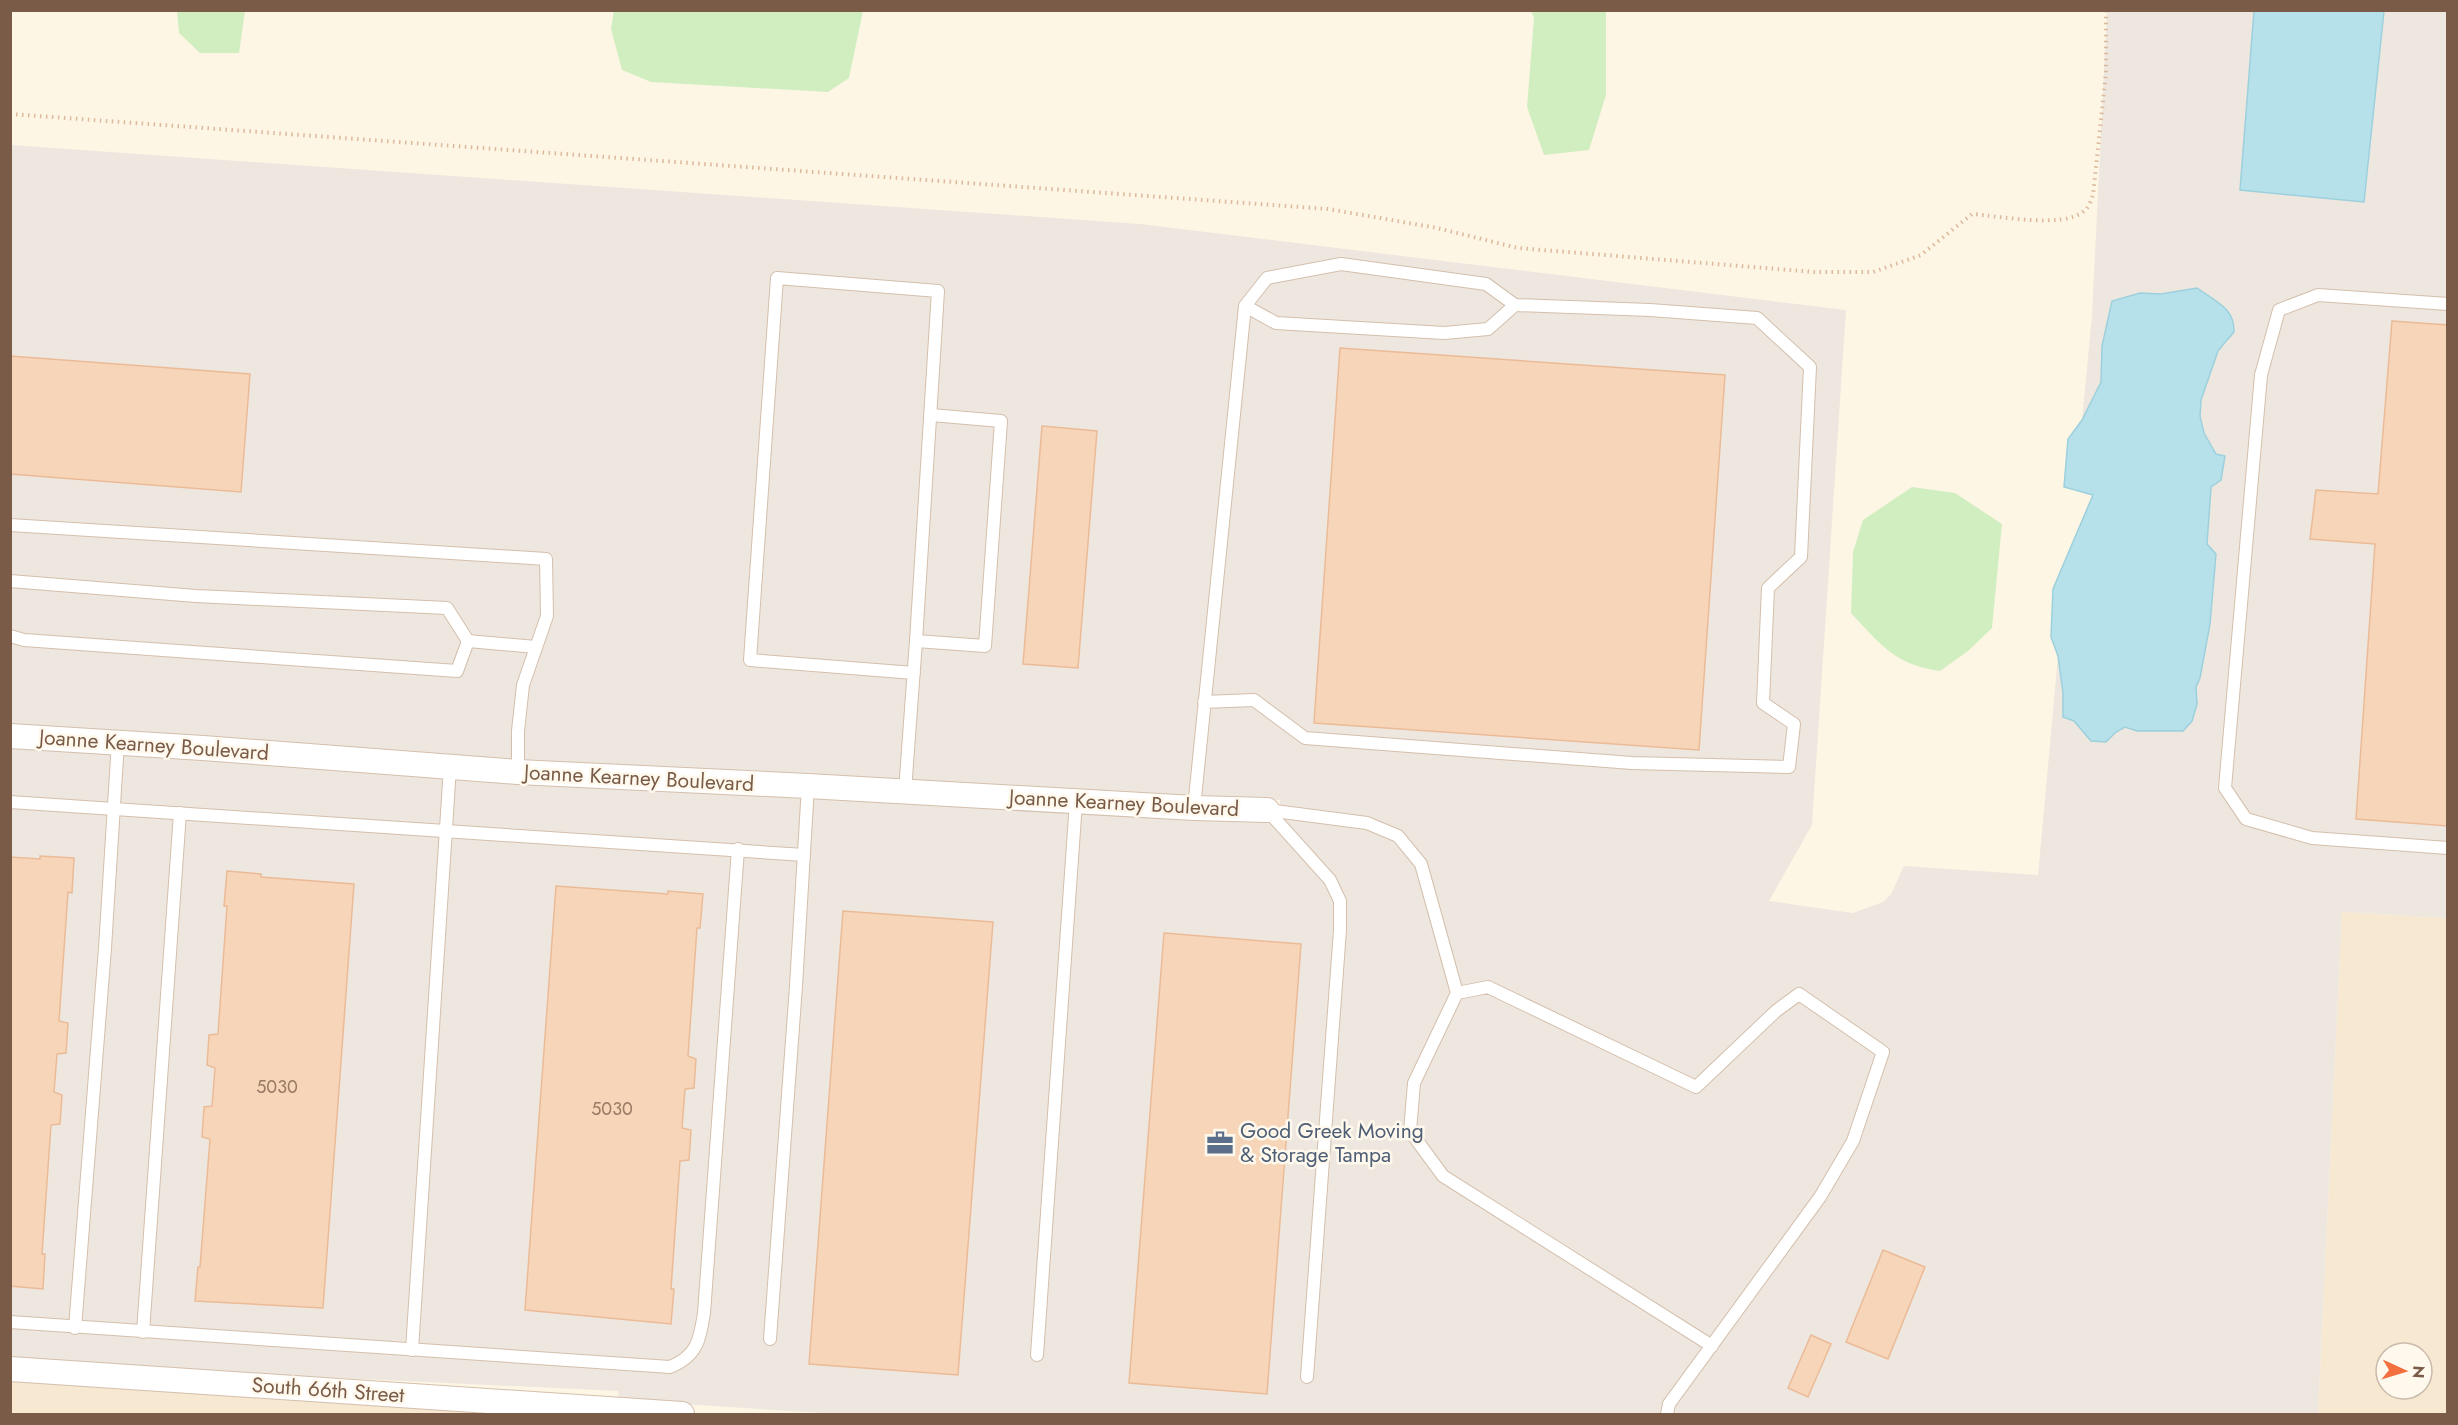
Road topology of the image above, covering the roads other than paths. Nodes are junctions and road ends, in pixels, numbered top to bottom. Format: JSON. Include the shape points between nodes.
{"nodes":[{"id":1,"x":2448,"y":304,"type":"edge"},
{"id":2,"x":1515,"y":305,"type":"junction"},
{"id":3,"x":1245,"y":306,"type":"junction"},
{"id":4,"x":931,"y":415,"type":"junction"},
{"id":5,"x":10,"y":525,"type":"edge"},
{"id":6,"x":10,"y":581,"type":"edge"},
{"id":7,"x":10,"y":636,"type":"edge"},
{"id":8,"x":468,"y":641,"type":"junction"},
{"id":9,"x":916,"y":641,"type":"junction"},
{"id":10,"x":536,"y":648,"type":"junction"},
{"id":11,"x":914,"y":673,"type":"junction"},
{"id":12,"x":1204,"y":702,"type":"junction"},
{"id":13,"x":10,"y":736,"type":"edge"},
{"id":14,"x":118,"y":742,"type":"junction"},
{"id":15,"x":450,"y":767,"type":"junction"},
{"id":16,"x":518,"y":772,"type":"junction"},
{"id":17,"x":808,"y":786,"type":"junction"},
{"id":18,"x":905,"y":791,"type":"junction"},
{"id":19,"x":10,"y":802,"type":"edge"},
{"id":20,"x":1076,"y":802,"type":"junction"},
{"id":21,"x":113,"y":808,"type":"junction"},
{"id":22,"x":1194,"y":808,"type":"junction"},
{"id":23,"x":1267,"y":810,"type":"junction"},
{"id":24,"x":180,"y":813,"type":"junction"},
{"id":25,"x":445,"y":830,"type":"junction"},
{"id":26,"x":2448,"y":848,"type":"edge"},
{"id":27,"x":738,"y":849,"type":"junction"},
{"id":28,"x":804,"y":855,"type":"junction"},
{"id":29,"x":1457,"y":993,"type":"junction"},
{"id":30,"x":10,"y":1322,"type":"edge"},
{"id":31,"x":75,"y":1328,"type":"junction"},
{"id":32,"x":143,"y":1332,"type":"junction"},
{"id":33,"x":770,"y":1339,"type":"dead end"},
{"id":34,"x":1712,"y":1346,"type":"junction"},
{"id":35,"x":412,"y":1350,"type":"junction"},
{"id":36,"x":1037,"y":1355,"type":"dead end"},
{"id":37,"x":10,"y":1369,"type":"edge"},
{"id":38,"x":1307,"y":1377,"type":"dead end"},
{"id":39,"x":682,"y":1414,"type":"edge"},
{"id":40,"x":1667,"y":1414,"type":"edge"}],
"edges":[{"from":1,"to":26,"type":"lane","via":[[2318,295],[2279,310],[2261,375],[2226,788],[2246,819],[2312,838]]},
{"from":2,"to":3,"type":"lane","via":[[1488,329],[1444,333],[1276,323]]},
{"from":2,"to":3,"type":"lane","via":[[1486,284],[1341,264],[1267,278]]},
{"from":2,"to":12,"type":"lane","via":[[1756,318],[1810,367],[1801,557],[1768,588],[1763,703],[1794,724],[1789,767],[1632,763],[1305,738],[1254,700]]},
{"from":3,"to":12,"type":"lane"},
{"from":4,"to":9,"type":"lane"},
{"from":4,"to":9,"type":"lane","via":[[1001,421],[985,646]]},
{"from":4,"to":11,"type":"lane","via":[[938,291],[777,278],[750,660]]},
{"from":5,"to":10,"type":"lane","via":[[546,559],[548,616]]},
{"from":6,"to":8,"type":"lane","via":[[196,596],[447,609]]},
{"from":7,"to":8,"type":"lane","via":[[457,671]]},
{"from":8,"to":10,"type":"lane"},
{"from":9,"to":11,"type":"lane"},
{"from":10,"to":16,"type":"lane","via":[[523,685]]},
{"from":11,"to":18,"type":"lane"},
{"from":12,"to":22,"type":"lane"},
{"from":13,"to":14,"type":"street","name":"Joanne Kearney Boulevard"},
{"from":14,"to":15,"type":"street","name":"Joanne Kearney Boulevard"},
{"from":14,"to":21,"type":"lane"},
{"from":15,"to":16,"type":"street","name":"Joanne Kearney Boulevard"},
{"from":15,"to":25,"type":"lane"},
{"from":16,"to":17,"type":"street","name":"Joanne Kearney Boulevard"},
{"from":17,"to":18,"type":"street","name":"Joanne Kearney Boulevard"},
{"from":17,"to":28,"type":"lane"},
{"from":18,"to":20,"type":"street","name":"Joanne Kearney Boulevard"},
{"from":19,"to":21,"type":"lane"},
{"from":20,"to":22,"type":"street","name":"Joanne Kearney Boulevard"},
{"from":20,"to":36,"type":"lane"},
{"from":21,"to":24,"type":"lane"},
{"from":21,"to":31,"type":"lane"},
{"from":22,"to":23,"type":"street","name":"Joanne Kearney Boulevard"},
{"from":23,"to":29,"type":"lane","via":[[1367,823],[1398,836],[1421,864]]},
{"from":23,"to":38,"type":"lane","via":[[1330,880],[1340,901]]},
{"from":24,"to":25,"type":"lane"},
{"from":24,"to":32,"type":"lane"},
{"from":25,"to":27,"type":"lane"},
{"from":25,"to":35,"type":"lane"},
{"from":27,"to":28,"type":"lane"},
{"from":27,"to":35,"type":"lane","via":[[704,1313],[700,1339],[686,1361],[670,1367]]},
{"from":28,"to":33,"type":"lane"},
{"from":29,"to":34,"type":"lane","via":[[1414,1083],[1410,1131],[1443,1176]]},
{"from":29,"to":34,"type":"lane","via":[[1488,987],[1696,1087],[1799,994],[1883,1052],[1853,1141],[1820,1197]]},
{"from":30,"to":31,"type":"lane"},
{"from":31,"to":32,"type":"lane"},
{"from":32,"to":35,"type":"lane"},
{"from":34,"to":40,"type":"lane","via":[[1669,1404]]},
{"from":37,"to":39,"type":"street","name":"South 66th Street"}]}
